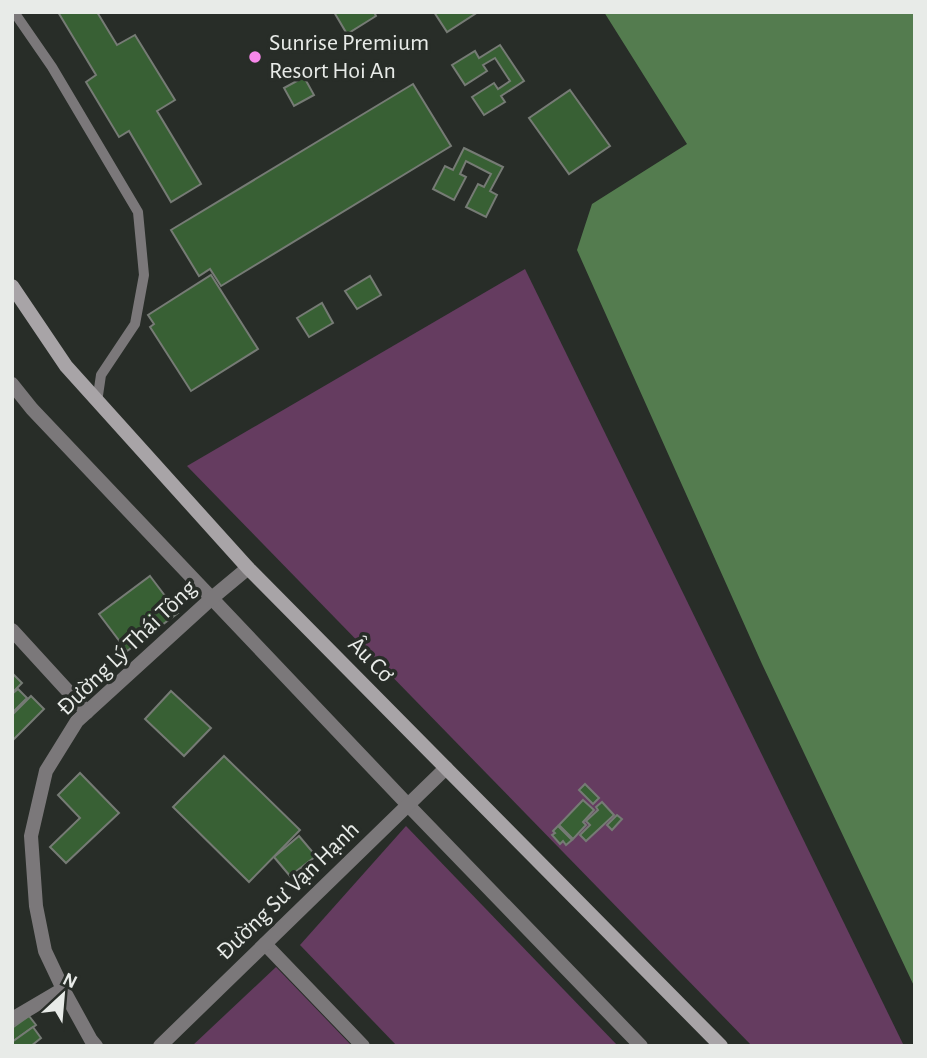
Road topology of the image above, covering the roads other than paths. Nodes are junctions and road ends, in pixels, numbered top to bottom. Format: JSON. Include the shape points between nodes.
{"nodes":[{"id":1,"x":14,"y":12,"type":"edge"},
{"id":2,"x":12,"y":286,"type":"edge"},
{"id":3,"x":12,"y":384,"type":"edge"},
{"id":4,"x":97,"y":402,"type":"junction"},
{"id":5,"x":248,"y":568,"type":"junction"},
{"id":6,"x":212,"y":598,"type":"junction"},
{"id":7,"x":12,"y":630,"type":"edge"},
{"id":8,"x":87,"y":712,"type":"junction"},
{"id":9,"x":446,"y":768,"type":"junction"},
{"id":10,"x":408,"y":805,"type":"junction"},
{"id":11,"x":265,"y":944,"type":"junction"},
{"id":12,"x":62,"y":989,"type":"junction"},
{"id":13,"x":12,"y":1019,"type":"edge"},
{"id":14,"x":96,"y":1046,"type":"edge"},
{"id":15,"x":160,"y":1046,"type":"edge"},
{"id":16,"x":363,"y":1046,"type":"edge"},
{"id":17,"x":641,"y":1046,"type":"edge"},
{"id":18,"x":721,"y":1046,"type":"edge"}],
"edges":[{"from":1,"to":4,"type":"lane","via":[[138,212],[144,275],[135,324],[101,375]]},
{"from":2,"to":4,"type":"main road","name":"Âu Cơ","via":[[66,366]]},
{"from":3,"to":6,"type":"street"},
{"from":4,"to":5,"type":"main road","name":"Âu Cơ"},
{"from":5,"to":6,"type":"street","name":"Đường Lý Thái Tông"},
{"from":5,"to":9,"type":"main road","name":"Âu Cơ"},
{"from":6,"to":8,"type":"street","name":"Đường Lý Thái Tông"},
{"from":6,"to":10,"type":"street"},
{"from":7,"to":8,"type":"street"},
{"from":8,"to":12,"type":"street","name":"Đường Lý Thái Tông","via":[[46,771],[31,836],[38,917],[45,951]]},
{"from":9,"to":10,"type":"street","name":"Đường Sư Vạn Hạnh"},
{"from":9,"to":18,"type":"main road","name":"Âu Cơ"},
{"from":10,"to":11,"type":"street","name":"Đường Sư Vạn Hạnh"},
{"from":10,"to":17,"type":"street"},
{"from":11,"to":15,"type":"street","name":"Đường Sư Vạn Hạnh"},
{"from":11,"to":16,"type":"street"},
{"from":12,"to":13,"type":"street"},
{"from":12,"to":14,"type":"street","name":"Đường Lý Thái Tông"}]}
